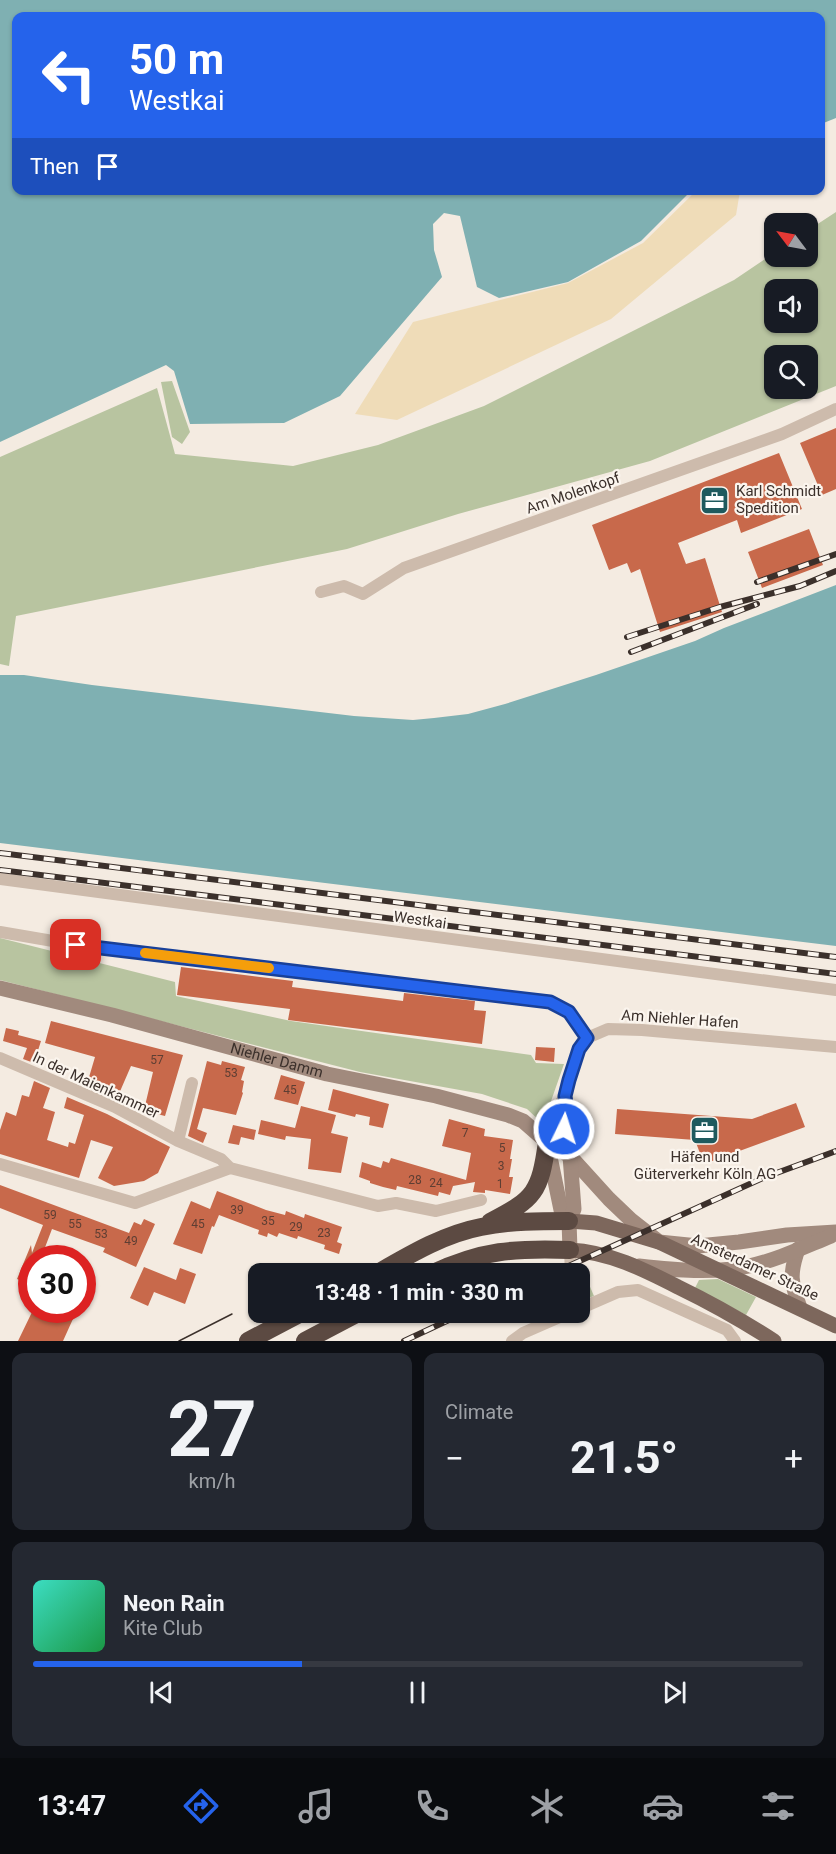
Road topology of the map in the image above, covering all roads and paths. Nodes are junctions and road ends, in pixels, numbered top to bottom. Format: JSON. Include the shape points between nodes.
{"nodes":[{"id":1,"x":836,"y":409,"type":"edge"},
{"id":2,"x":321,"y":592,"type":"dead end"},
{"id":3,"x":0,"y":879,"type":"edge"},
{"id":4,"x":0,"y":932,"type":"edge"},
{"id":5,"x":0,"y":988,"type":"edge"},
{"id":6,"x":836,"y":990,"type":"edge"},
{"id":7,"x":587,"y":1038,"type":"junction"},
{"id":8,"x":836,"y":1047,"type":"edge"},
{"id":9,"x":0,"y":1058,"type":"edge"},
{"id":10,"x":192,"y":1083,"type":"dead end"},
{"id":11,"x":565,"y":1096,"type":"junction"},
{"id":12,"x":178,"y":1141,"type":"junction"},
{"id":13,"x":547,"y":1142,"type":"junction"},
{"id":14,"x":570,"y":1156,"type":"junction"},
{"id":15,"x":0,"y":1164,"type":"edge"},
{"id":16,"x":230,"y":1168,"type":"junction"},
{"id":17,"x":481,"y":1200,"type":"dead end"},
{"id":18,"x":569,"y":1221,"type":"junction"},
{"id":19,"x":481,"y":1227,"type":"junction"},
{"id":20,"x":836,"y":1233,"type":"edge"},
{"id":21,"x":659,"y":1242,"type":"junction"},
{"id":22,"x":798,"y":1249,"type":"junction"},
{"id":23,"x":570,"y":1250,"type":"junction"},
{"id":24,"x":397,"y":1263,"type":"edge"},
{"id":25,"x":458,"y":1263,"type":"edge"},
{"id":26,"x":571,"y":1263,"type":"edge"},
{"id":27,"x":636,"y":1266,"type":"junction"},
{"id":28,"x":717,"y":1269,"type":"junction"},
{"id":29,"x":590,"y":1304,"type":"edge"},
{"id":30,"x":800,"y":1308,"type":"junction"},
{"id":31,"x":282,"y":1323,"type":"edge"},
{"id":32,"x":339,"y":1323,"type":"edge"},
{"id":33,"x":545,"y":1323,"type":"edge"},
{"id":34,"x":836,"y":1326,"type":"edge"},
{"id":35,"x":248,"y":1341,"type":"edge"},
{"id":36,"x":305,"y":1341,"type":"edge"},
{"id":37,"x":512,"y":1341,"type":"edge"},
{"id":38,"x":735,"y":1341,"type":"edge"},
{"id":39,"x":774,"y":1341,"type":"edge"}],
"edges":[{"from":1,"to":2,"type":"street","name":"Am Molenkopf","via":[[782,434],[404,568],[363,594],[344,586]]},
{"from":3,"to":6,"type":"street","name":"Westkai"},
{"from":4,"to":7,"type":"street","via":[[76,945],[550,1002],[569,1012]]},
{"from":5,"to":13,"type":"street","name":"Niehler Damm","via":[[327,1074],[470,1104],[523,1121]]},
{"from":7,"to":8,"type":"street","name":"Am Niehler Hafen","via":[[608,1029],[642,1030]]},
{"from":7,"to":11,"type":"street","via":[[579,1049]]},
{"from":9,"to":12,"type":"street","name":"In der Maienkammer","via":[[115,1107]]},
{"from":10,"to":12,"type":"street"},
{"from":11,"to":13,"type":"street","via":[[556,1109]]},
{"from":11,"to":14,"type":"street","via":[[564,1129]]},
{"from":12,"to":16,"type":"street","name":"In der Maienkammer","via":[[221,1159]]},
{"from":13,"to":14,"type":"street","name":"Niehler Damm"},
{"from":13,"to":18,"type":"street","via":[[561,1210]]},
{"from":13,"to":19,"type":"highway","via":[[542,1174],[532,1193],[516,1209]]},
{"from":14,"to":18,"type":"street","via":[[574,1209]]},
{"from":14,"to":21,"type":"street","name":"Niehler Damm","via":[[616,1206]]},
{"from":15,"to":16,"type":"street","via":[[135,1203]]},
{"from":16,"to":17,"type":"street","name":"In der Maienkammer","via":[[378,1206],[396,1203],[436,1211]]},
{"from":18,"to":19,"type":"highway"},
{"from":18,"to":21,"type":"main road","name":"Amsterdamer Straße","via":[[596,1223]]},
{"from":18,"to":23,"type":"street"},
{"from":19,"to":24,"type":"highway","via":[[441,1240]]},
{"from":20,"to":21,"type":"street","via":[[698,1246]]},
{"from":20,"to":22,"type":"street"},
{"from":21,"to":28,"type":"main road","name":"Amsterdamer Straße"},
{"from":22,"to":28,"type":"street","via":[[747,1267]]},
{"from":22,"to":30,"type":"street","via":[[791,1267]]},
{"from":23,"to":25,"type":"highway","via":[[511,1249]]},
{"from":23,"to":26,"type":"street"},
{"from":23,"to":27,"type":"main road","via":[[589,1251]]},
{"from":27,"to":28,"type":"street","via":[[680,1271]]},
{"from":27,"to":39,"type":"main road","via":[[721,1308]]},
{"from":28,"to":30,"type":"main road","name":"Amsterdamer Straße"},
{"from":29,"to":38,"type":"street","via":[[618,1292],[638,1290],[727,1330]]},
{"from":30,"to":34,"type":"main road","name":"Amsterdamer Straße"},
{"from":31,"to":35,"type":"highway"},
{"from":32,"to":36,"type":"highway"},
{"from":33,"to":37,"type":"street"}]}
